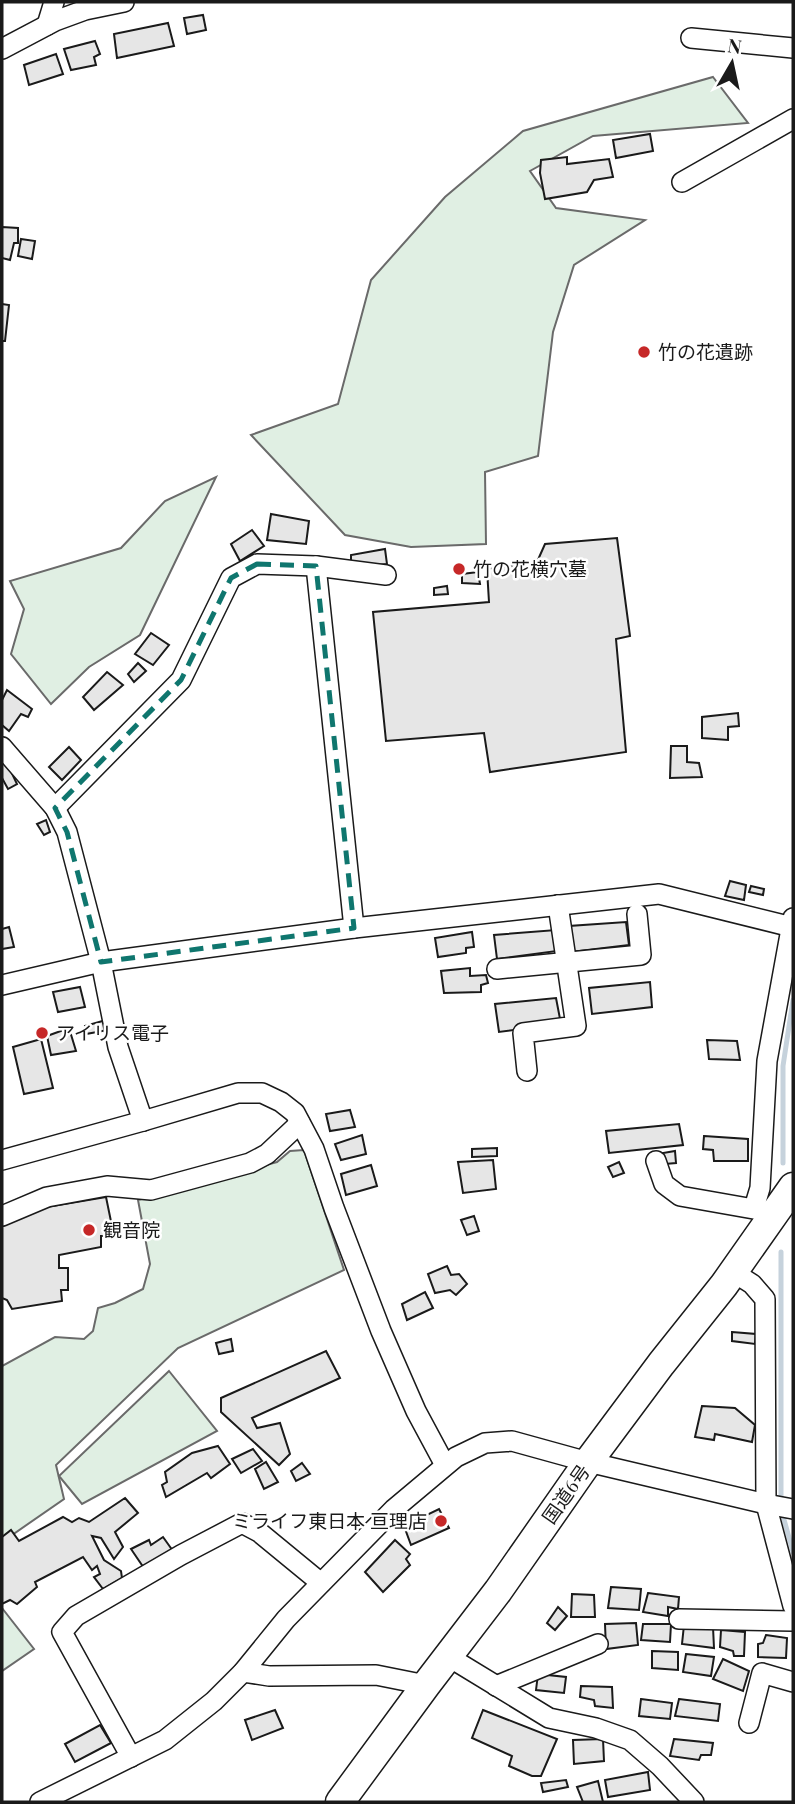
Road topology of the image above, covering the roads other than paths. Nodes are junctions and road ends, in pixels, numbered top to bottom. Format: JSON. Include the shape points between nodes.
{"nodes":[{"id":1,"x":54,"y":2,"type":"edge"},
{"id":2,"x":124,"y":2,"type":"edge"},
{"id":3,"x":47,"y":25,"type":"junction"},
{"id":4,"x":691,"y":38,"type":"dead end"},
{"id":5,"x":793,"y":48,"type":"edge"},
{"id":6,"x":2,"y":49,"type":"edge"},
{"id":7,"x":793,"y":119,"type":"edge"},
{"id":8,"x":682,"y":182,"type":"dead end"},
{"id":9,"x":316,"y":566,"type":"junction"},
{"id":10,"x":386,"y":575,"type":"dead end"},
{"id":11,"x":2,"y":747,"type":"edge"},
{"id":12,"x":55,"y":808,"type":"junction"},
{"id":13,"x":558,"y":905,"type":"junction"},
{"id":14,"x":637,"y":914,"type":"dead end"},
{"id":15,"x":792,"y":923,"type":"edge"},
{"id":16,"x":354,"y":928,"type":"junction"},
{"id":17,"x":101,"y":962,"type":"junction"},
{"id":18,"x":567,"y":962,"type":"junction"},
{"id":19,"x":497,"y":969,"type":"dead end"},
{"id":20,"x":2,"y":985,"type":"edge"},
{"id":21,"x":527,"y":1072,"type":"dead end"},
{"id":22,"x":143,"y":1121,"type":"junction"},
{"id":23,"x":300,"y":1123,"type":"junction"},
{"id":24,"x":2,"y":1160,"type":"edge"},
{"id":25,"x":656,"y":1161,"type":"dead end"},
{"id":26,"x":793,"y":1187,"type":"edge"},
{"id":27,"x":764,"y":1211,"type":"junction"},
{"id":28,"x":2,"y":1216,"type":"edge"},
{"id":29,"x":733,"y":1272,"type":"junction"},
{"id":30,"x":588,"y":1462,"type":"junction"},
{"id":31,"x":445,"y":1465,"type":"junction"},
{"id":32,"x":766,"y":1504,"type":"junction"},
{"id":33,"x":793,"y":1509,"type":"edge"},
{"id":34,"x":321,"y":1583,"type":"junction"},
{"id":35,"x":793,"y":1606,"type":"edge"},
{"id":36,"x":679,"y":1619,"type":"dead end"},
{"id":37,"x":793,"y":1620,"type":"edge"},
{"id":38,"x":598,"y":1644,"type":"dead end"},
{"id":39,"x":449,"y":1657,"type":"junction"},
{"id":40,"x":243,"y":1672,"type":"junction"},
{"id":41,"x":793,"y":1682,"type":"edge"},
{"id":42,"x":426,"y":1685,"type":"junction"},
{"id":43,"x":496,"y":1686,"type":"junction"},
{"id":44,"x":749,"y":1723,"type":"dead end"},
{"id":45,"x":131,"y":1757,"type":"junction"},
{"id":46,"x":40,"y":1802,"type":"edge"},
{"id":47,"x":340,"y":1802,"type":"edge"},
{"id":48,"x":694,"y":1802,"type":"edge"}],
"edges":[{"from":1,"to":3,"type":"street"},
{"from":2,"to":3,"type":"street"},
{"from":3,"to":6,"type":"street"},
{"from":4,"to":5,"type":"street"},
{"from":7,"to":8,"type":"street"},
{"from":9,"to":10,"type":"street"},
{"from":9,"to":12,"type":"street","via":[[257,564],[231,578],[181,680]]},
{"from":9,"to":16,"type":"street"},
{"from":11,"to":12,"type":"street"},
{"from":12,"to":17,"type":"street","via":[[67,832]]},
{"from":13,"to":15,"type":"street","via":[[659,894]]},
{"from":13,"to":16,"type":"street"},
{"from":13,"to":18,"type":"street"},
{"from":14,"to":18,"type":"street","via":[[641,955]]},
{"from":15,"to":27,"type":"street","via":[[766,1061],[760,1188]]},
{"from":16,"to":17,"type":"street"},
{"from":17,"to":20,"type":"street"},
{"from":17,"to":22,"type":"street","via":[[118,1047]]},
{"from":18,"to":19,"type":"street"},
{"from":18,"to":21,"type":"street","via":[[576,1027],[523,1033]]},
{"from":22,"to":23,"type":"street","via":[[238,1093],[262,1093],[281,1101]]},
{"from":22,"to":24,"type":"street"},
{"from":23,"to":28,"type":"street","via":[[267,1154],[250,1163],[151,1190],[107,1186],[47,1197]]},
{"from":23,"to":31,"type":"street","via":[[314,1149],[381,1331]]},
{"from":25,"to":27,"type":"street","via":[[664,1184],[680,1196]]},
{"from":26,"to":27,"type":"highway","name":"国道6号"},
{"from":27,"to":29,"type":"highway","name":"国道6号"},
{"from":29,"to":30,"type":"highway","name":"国道6号"},
{"from":29,"to":32,"type":"street","via":[[765,1298]]},
{"from":30,"to":31,"type":"street","via":[[512,1441],[485,1443]]},
{"from":30,"to":32,"type":"street"},
{"from":30,"to":39,"type":"highway","name":"国道6号"},
{"from":31,"to":34,"type":"street"},
{"from":32,"to":33,"type":"street"},
{"from":32,"to":35,"type":"street"},
{"from":34,"to":40,"type":"street"},
{"from":34,"to":45,"type":"street","via":[[242,1523],[75,1616],[62,1632]]},
{"from":36,"to":37,"type":"street"},
{"from":38,"to":43,"type":"street"},
{"from":39,"to":42,"type":"highway","name":"国道6号"},
{"from":39,"to":43,"type":"street"},
{"from":40,"to":42,"type":"street","via":[[376,1675]]},
{"from":40,"to":45,"type":"street","via":[[165,1740]]},
{"from":41,"to":44,"type":"street","via":[[762,1673]]},
{"from":42,"to":47,"type":"highway","name":"国道6号"},
{"from":43,"to":48,"type":"street","via":[[549,1718],[631,1740]]},
{"from":45,"to":46,"type":"street"}]}
